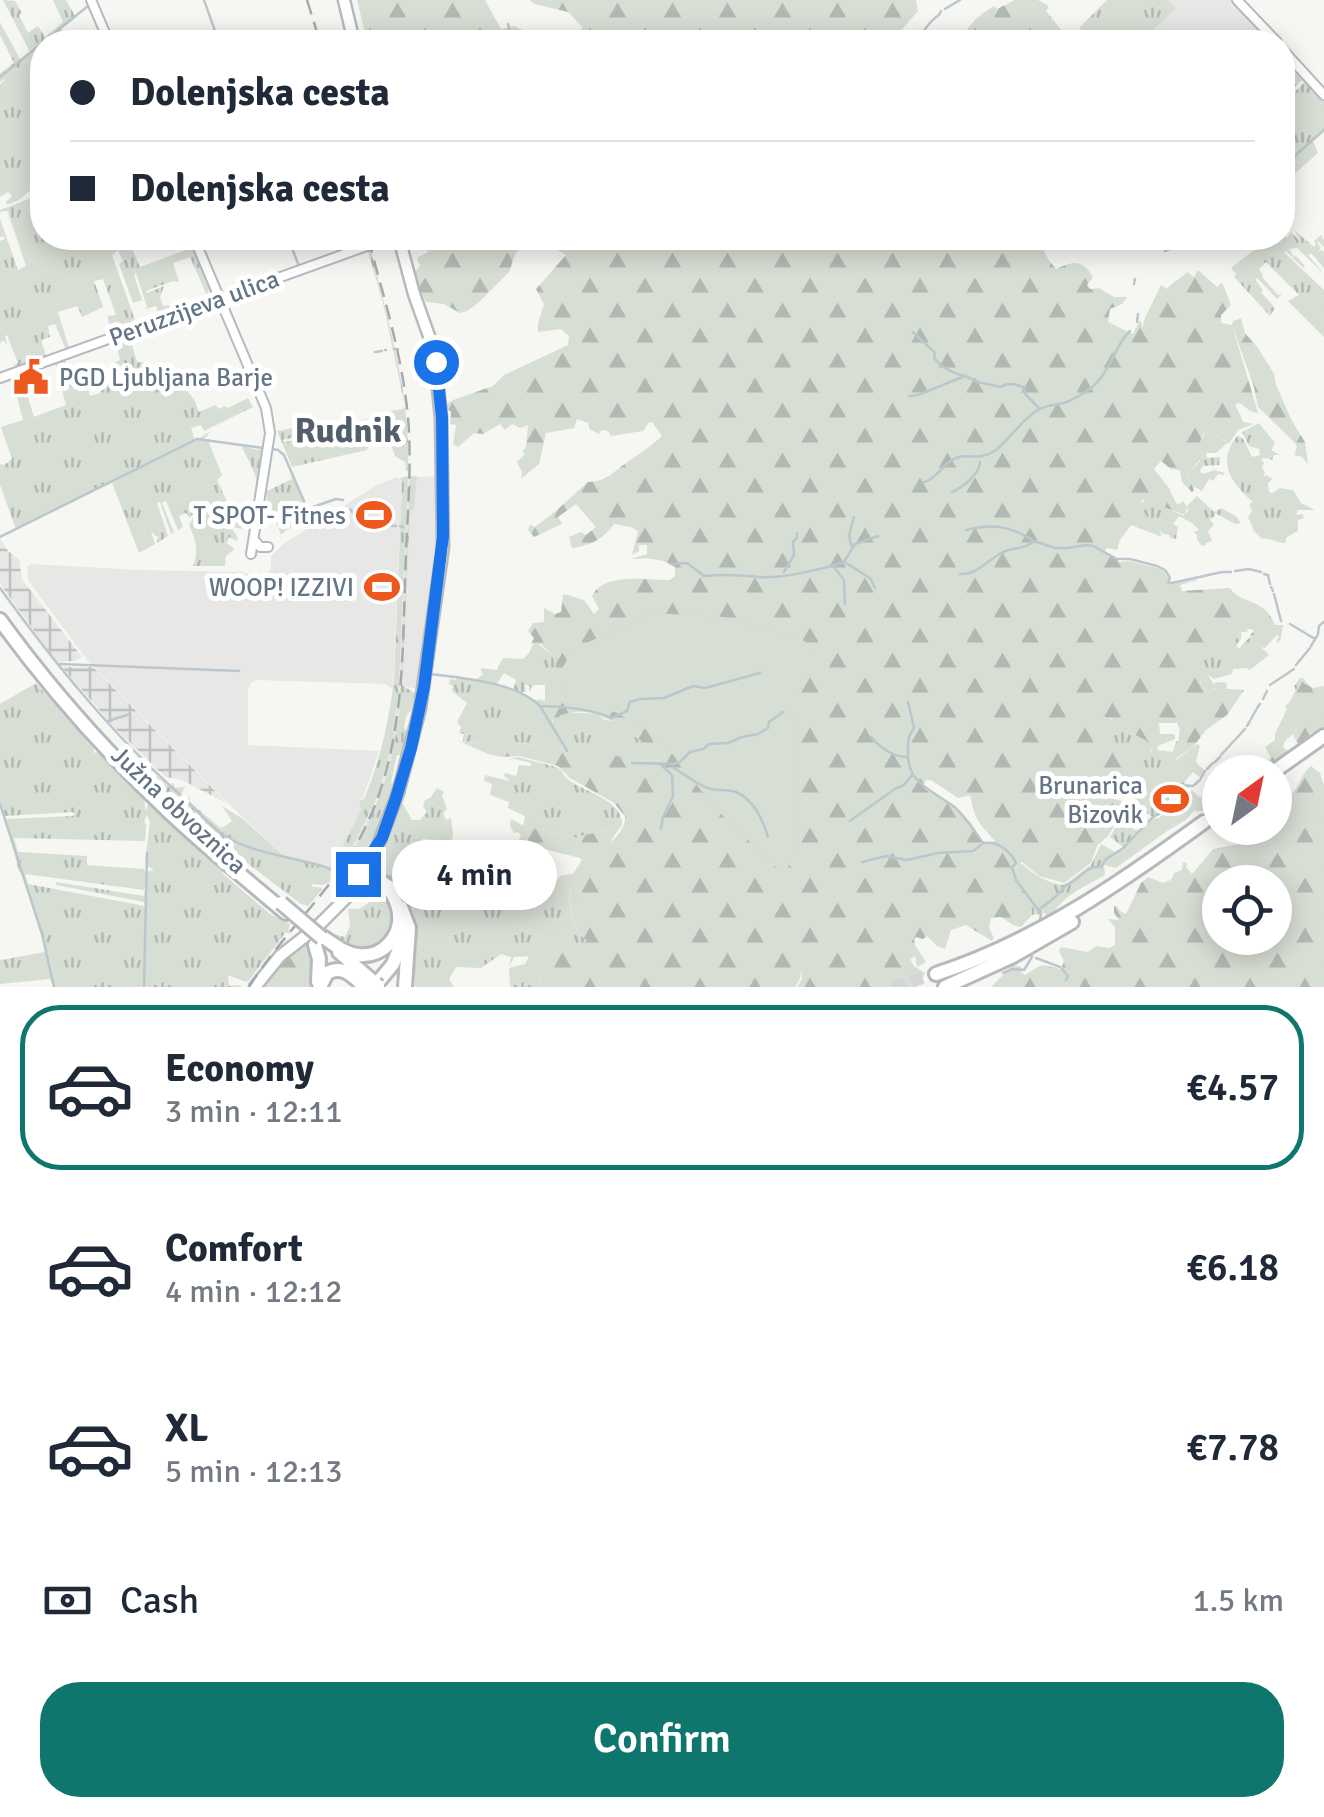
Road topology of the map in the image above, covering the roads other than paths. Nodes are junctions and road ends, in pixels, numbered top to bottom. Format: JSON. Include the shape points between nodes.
{"nodes":[{"id":1,"x":91,"y":0,"type":"edge"},
{"id":2,"x":344,"y":0,"type":"edge"},
{"id":3,"x":1238,"y":0,"type":"edge"},
{"id":4,"x":105,"y":30,"type":"edge"},
{"id":5,"x":351,"y":30,"type":"edge"},
{"id":6,"x":1265,"y":30,"type":"edge"},
{"id":7,"x":1295,"y":63,"type":"edge"},
{"id":8,"x":1324,"y":94,"type":"edge"},
{"id":9,"x":199,"y":250,"type":"edge"},
{"id":10,"x":354,"y":250,"type":"edge"},
{"id":11,"x":401,"y":250,"type":"edge"},
{"id":12,"x":220,"y":298,"type":"junction"},
{"id":13,"x":0,"y":378,"type":"edge"},
{"id":14,"x":442,"y":459,"type":"junction"},
{"id":15,"x":429,"y":472,"type":"dead end"},
{"id":16,"x":268,"y":547,"type":"dead end"},
{"id":17,"x":0,"y":613,"type":"edge"},
{"id":18,"x":0,"y":620,"type":"edge"},
{"id":19,"x":1324,"y":739,"type":"edge"},
{"id":20,"x":1292,"y":762,"type":"edge"},
{"id":21,"x":368,"y":877,"type":"junction"},
{"id":22,"x":279,"y":905,"type":"junction"},
{"id":23,"x":402,"y":908,"type":"junction"},
{"id":24,"x":319,"y":939,"type":"junction"},
{"id":25,"x":936,"y":974,"type":"tunnel mouth"},
{"id":26,"x":373,"y":986,"type":"edge"},
{"id":27,"x":255,"y":987,"type":"edge"},
{"id":28,"x":319,"y":987,"type":"edge"},
{"id":29,"x":405,"y":987,"type":"edge"},
{"id":30,"x":945,"y":987,"type":"tunnel mouth"}],
"edges":[{"from":1,"to":4,"type":"main road"},
{"from":2,"to":5,"type":"main road"},
{"from":3,"to":6,"type":"main road"},
{"from":7,"to":8,"type":"main road"},
{"from":9,"to":12,"type":"main road"},
{"from":10,"to":12,"type":"main road","name":"Peruzzijeva ulica"},
{"from":11,"to":14,"type":"main road","via":[[434,350]]},
{"from":12,"to":13,"type":"main road","name":"Peruzzijeva ulica"},
{"from":12,"to":16,"type":"main road","via":[[264,403],[269,437],[254,548]]},
{"from":14,"to":15,"type":"main road"},
{"from":14,"to":21,"type":"main road","via":[[443,547],[424,687],[408,760]]},
{"from":17,"to":22,"type":"highway","name":"Južna obvoznica","via":[[126,762]]},
{"from":18,"to":22,"type":"highway","name":"Južna obvoznica","via":[[134,777]]},
{"from":19,"to":20,"type":"highway"},
{"from":21,"to":23,"type":"highway"},
{"from":21,"to":24,"type":"highway","via":[[398,906],[393,939],[368,954]]},
{"from":21,"to":27,"type":"main road"},
{"from":22,"to":24,"type":"highway","name":"Južna obvoznica","bridge":true},
{"from":22,"to":24,"type":"highway","name":"Južna obvoznica","bridge":true},
{"from":23,"to":26,"type":"highway","via":[[400,951]]},
{"from":23,"to":29,"type":"highway","via":[[410,934]]},
{"from":24,"to":26,"type":"highway","name":"Južna obvoznica"},
{"from":24,"to":28,"type":"highway"},
{"from":25,"to":30,"type":"highway","via":[[1057,922],[1206,824],[1050,936]]},
{"from":26,"to":28,"type":"highway","via":[[337,970]]}]}
